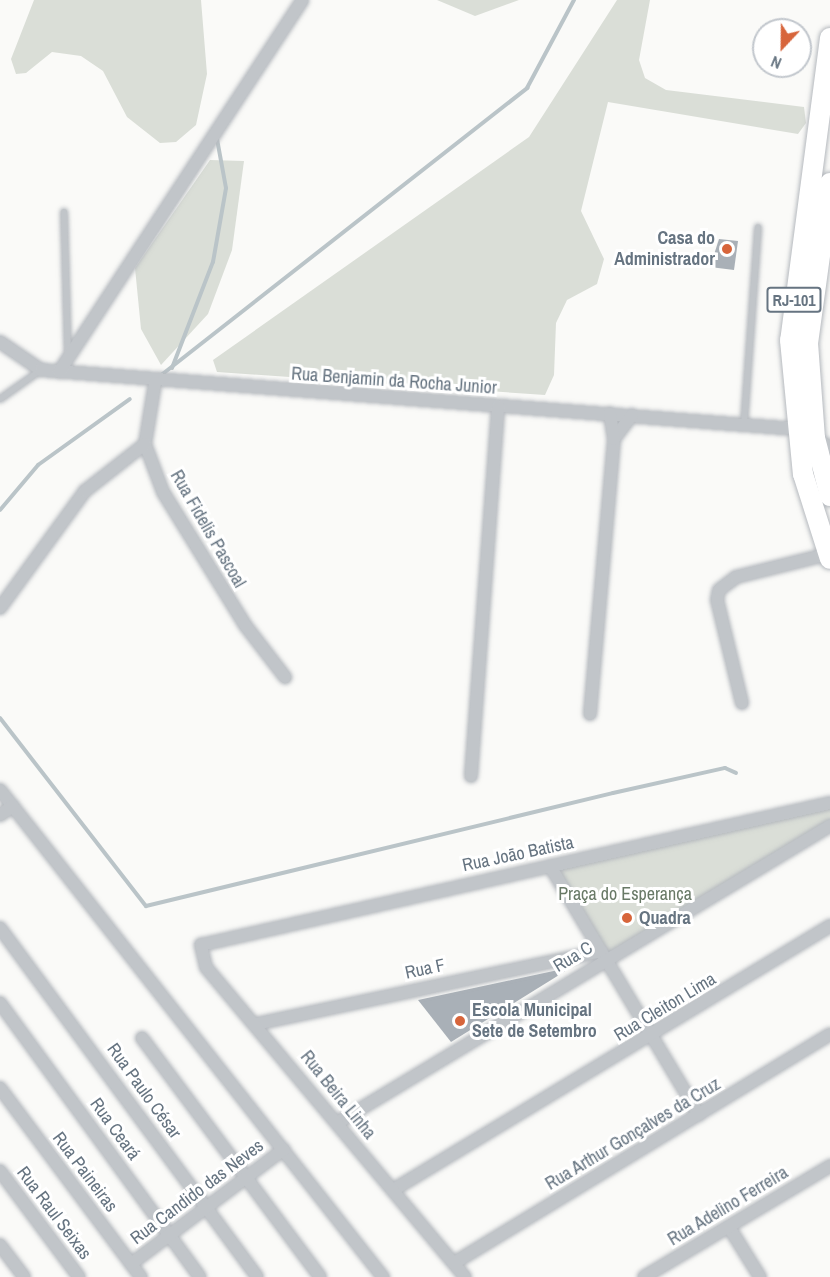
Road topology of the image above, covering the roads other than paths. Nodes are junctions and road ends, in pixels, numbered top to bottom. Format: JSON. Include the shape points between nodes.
{"nodes":[{"id":1,"x":302,"y":0,"type":"edge"},
{"id":2,"x":830,"y":38,"type":"edge"},
{"id":3,"x":830,"y":183,"type":"edge"},
{"id":4,"x":64,"y":212,"type":"dead end"},
{"id":5,"x":758,"y":227,"type":"dead end"},
{"id":6,"x":0,"y":342,"type":"edge"},
{"id":7,"x":68,"y":357,"type":"junction"},
{"id":8,"x":41,"y":370,"type":"junction"},
{"id":9,"x":58,"y":372,"type":"junction"},
{"id":10,"x":155,"y":383,"type":"junction"},
{"id":11,"x":0,"y":399,"type":"edge"},
{"id":12,"x":498,"y":406,"type":"junction"},
{"id":13,"x":610,"y":413,"type":"junction"},
{"id":14,"x":632,"y":415,"type":"junction"},
{"id":15,"x":744,"y":424,"type":"junction"},
{"id":16,"x":795,"y":429,"type":"junction"},
{"id":17,"x":614,"y":439,"type":"junction"},
{"id":18,"x":822,"y":442,"type":"edge"},
{"id":19,"x":145,"y":444,"type":"junction"},
{"id":20,"x":830,"y":496,"type":"edge"},
{"id":21,"x":829,"y":556,"type":"edge"},
{"id":22,"x":0,"y":608,"type":"edge"},
{"id":23,"x":285,"y":677,"type":"dead end"},
{"id":24,"x":742,"y":703,"type":"dead end"},
{"id":25,"x":590,"y":714,"type":"dead end"},
{"id":26,"x":471,"y":776,"type":"dead end"},
{"id":27,"x":0,"y":790,"type":"edge"},
{"id":28,"x":830,"y":803,"type":"edge"},
{"id":29,"x":13,"y":806,"type":"junction"},
{"id":30,"x":0,"y":815,"type":"edge"},
{"id":31,"x":830,"y":826,"type":"edge"},
{"id":32,"x":550,"y":866,"type":"junction"},
{"id":33,"x":830,"y":926,"type":"edge"},
{"id":34,"x":0,"y":928,"type":"edge"},
{"id":35,"x":213,"y":938,"type":"joint"},
{"id":36,"x":603,"y":955,"type":"junction"},
{"id":37,"x":0,"y":1003,"type":"edge"},
{"id":38,"x":256,"y":1024,"type":"junction"},
{"id":39,"x":830,"y":1034,"type":"edge"},
{"id":40,"x":655,"y":1035,"type":"junction"},
{"id":41,"x":142,"y":1038,"type":"dead end"},
{"id":42,"x":0,"y":1088,"type":"edge"},
{"id":43,"x":699,"y":1114,"type":"junction"},
{"id":44,"x":337,"y":1123,"type":"junction"},
{"id":45,"x":284,"y":1149,"type":"junction"},
{"id":46,"x":830,"y":1166,"type":"edge"},
{"id":47,"x":0,"y":1171,"type":"edge"},
{"id":48,"x":245,"y":1180,"type":"junction"},
{"id":49,"x":393,"y":1190,"type":"junction"},
{"id":50,"x":208,"y":1210,"type":"junction"},
{"id":51,"x":729,"y":1227,"type":"junction"},
{"id":52,"x":170,"y":1235,"type":"junction"},
{"id":53,"x":0,"y":1245,"type":"edge"},
{"id":54,"x":454,"y":1263,"type":"junction"},
{"id":55,"x":131,"y":1264,"type":"junction"},
{"id":56,"x":24,"y":1277,"type":"edge"},
{"id":57,"x":79,"y":1277,"type":"edge"},
{"id":58,"x":141,"y":1277,"type":"edge"},
{"id":59,"x":200,"y":1277,"type":"edge"},
{"id":60,"x":257,"y":1277,"type":"edge"},
{"id":61,"x":320,"y":1277,"type":"edge"},
{"id":62,"x":383,"y":1277,"type":"edge"},
{"id":63,"x":465,"y":1277,"type":"edge"},
{"id":64,"x":644,"y":1277,"type":"edge"},
{"id":65,"x":760,"y":1277,"type":"edge"}],
"edges":[{"from":1,"to":7,"type":"street"},
{"from":2,"to":16,"type":"main road","number":"RJ-101","via":[[791,329]]},
{"from":3,"to":18,"type":"main road","number":"RJ-101","via":[[808,343]]},
{"from":4,"to":7,"type":"lane"},
{"from":5,"to":15,"type":"lane"},
{"from":6,"to":8,"type":"street","name":"Rua Benjamin da Rocha Junior"},
{"from":7,"to":9,"type":"street"},
{"from":8,"to":9,"type":"street","name":"Rua Benjamin da Rocha Junior"},
{"from":8,"to":11,"type":"lane"},
{"from":9,"to":10,"type":"street","name":"Rua Benjamin da Rocha Junior"},
{"from":10,"to":12,"type":"street","name":"Rua Benjamin da Rocha Junior"},
{"from":10,"to":19,"type":"street"},
{"from":12,"to":13,"type":"street","name":"Rua Benjamin da Rocha Junior"},
{"from":12,"to":26,"type":"street"},
{"from":13,"to":14,"type":"street","name":"Rua Benjamin da Rocha Junior"},
{"from":13,"to":17,"type":"street"},
{"from":14,"to":15,"type":"street","name":"Rua Benjamin da Rocha Junior"},
{"from":14,"to":17,"type":"street"},
{"from":15,"to":16,"type":"street","name":"Rua Benjamin da Rocha Junior"},
{"from":16,"to":18,"type":"street","name":"Rua Benjamin da Rocha Junior"},
{"from":16,"to":21,"type":"main road","number":"RJ-101"},
{"from":17,"to":25,"type":"street"},
{"from":18,"to":20,"type":"main road","number":"RJ-101"},
{"from":19,"to":22,"type":"street","via":[[85,491]]},
{"from":19,"to":23,"type":"street","name":"Rua Fidelis Pascoal","via":[[175,515],[245,625]]},
{"from":21,"to":24,"type":"street","via":[[736,577],[719,590]]},
{"from":27,"to":29,"type":"street"},
{"from":28,"to":32,"type":"street","name":"Rua Joāo Batista"},
{"from":29,"to":30,"type":"street"},
{"from":29,"to":45,"type":"street"},
{"from":31,"to":36,"type":"street","name":"Rua C"},
{"from":32,"to":35,"type":"street","name":"Rua Joāo Batista"},
{"from":32,"to":36,"type":"street"},
{"from":33,"to":40,"type":"street","name":"Rua Cleiton Lima"},
{"from":34,"to":50,"type":"street","name":"Rua Paulo César"},
{"from":35,"to":38,"type":"street","name":"Rua Beira Linha","via":[[201,945],[200,955]]},
{"from":36,"to":38,"type":"street","name":"Rua F"},
{"from":36,"to":40,"type":"street"},
{"from":36,"to":44,"type":"street","name":"Rua C"},
{"from":37,"to":52,"type":"street","name":"Rua Ceará"},
{"from":38,"to":44,"type":"street","name":"Rua Beira Linha"},
{"from":39,"to":43,"type":"street","name":"Rua Arthur Gonçalves da Cruz"},
{"from":40,"to":43,"type":"street"},
{"from":40,"to":49,"type":"street","name":"Rua Cleiton Lima"},
{"from":41,"to":48,"type":"street","name":"Rua Paulo César"},
{"from":42,"to":55,"type":"street","name":"Rua Paineiras"},
{"from":43,"to":54,"type":"street","name":"Rua Arthur Gonçalves da Cruz"},
{"from":44,"to":49,"type":"street","name":"Rua Beira Linha"},
{"from":45,"to":48,"type":"street","name":"Rua Candido das Neves"},
{"from":45,"to":62,"type":"street"},
{"from":46,"to":51,"type":"street","name":"Rua Adelino Ferreira"},
{"from":47,"to":57,"type":"street","name":"Rua Raul Seixas"},
{"from":48,"to":50,"type":"street","name":"Rua Candido das Neves"},
{"from":48,"to":61,"type":"street","name":"Rua Paulo César"},
{"from":49,"to":54,"type":"street","name":"Rua Beira Linha"},
{"from":50,"to":52,"type":"street","name":"Rua Candido das Neves"},
{"from":50,"to":60,"type":"street","name":"Rua Paulo César"},
{"from":51,"to":64,"type":"street","name":"Rua Adelino Ferreira"},
{"from":51,"to":65,"type":"street"},
{"from":52,"to":55,"type":"street","name":"Rua Candido das Neves"},
{"from":52,"to":59,"type":"street","name":"Rua Ceará"},
{"from":53,"to":56,"type":"street"},
{"from":54,"to":63,"type":"street","name":"Rua Beira Linha"},
{"from":55,"to":58,"type":"street","name":"Rua Paineiras"}]}
